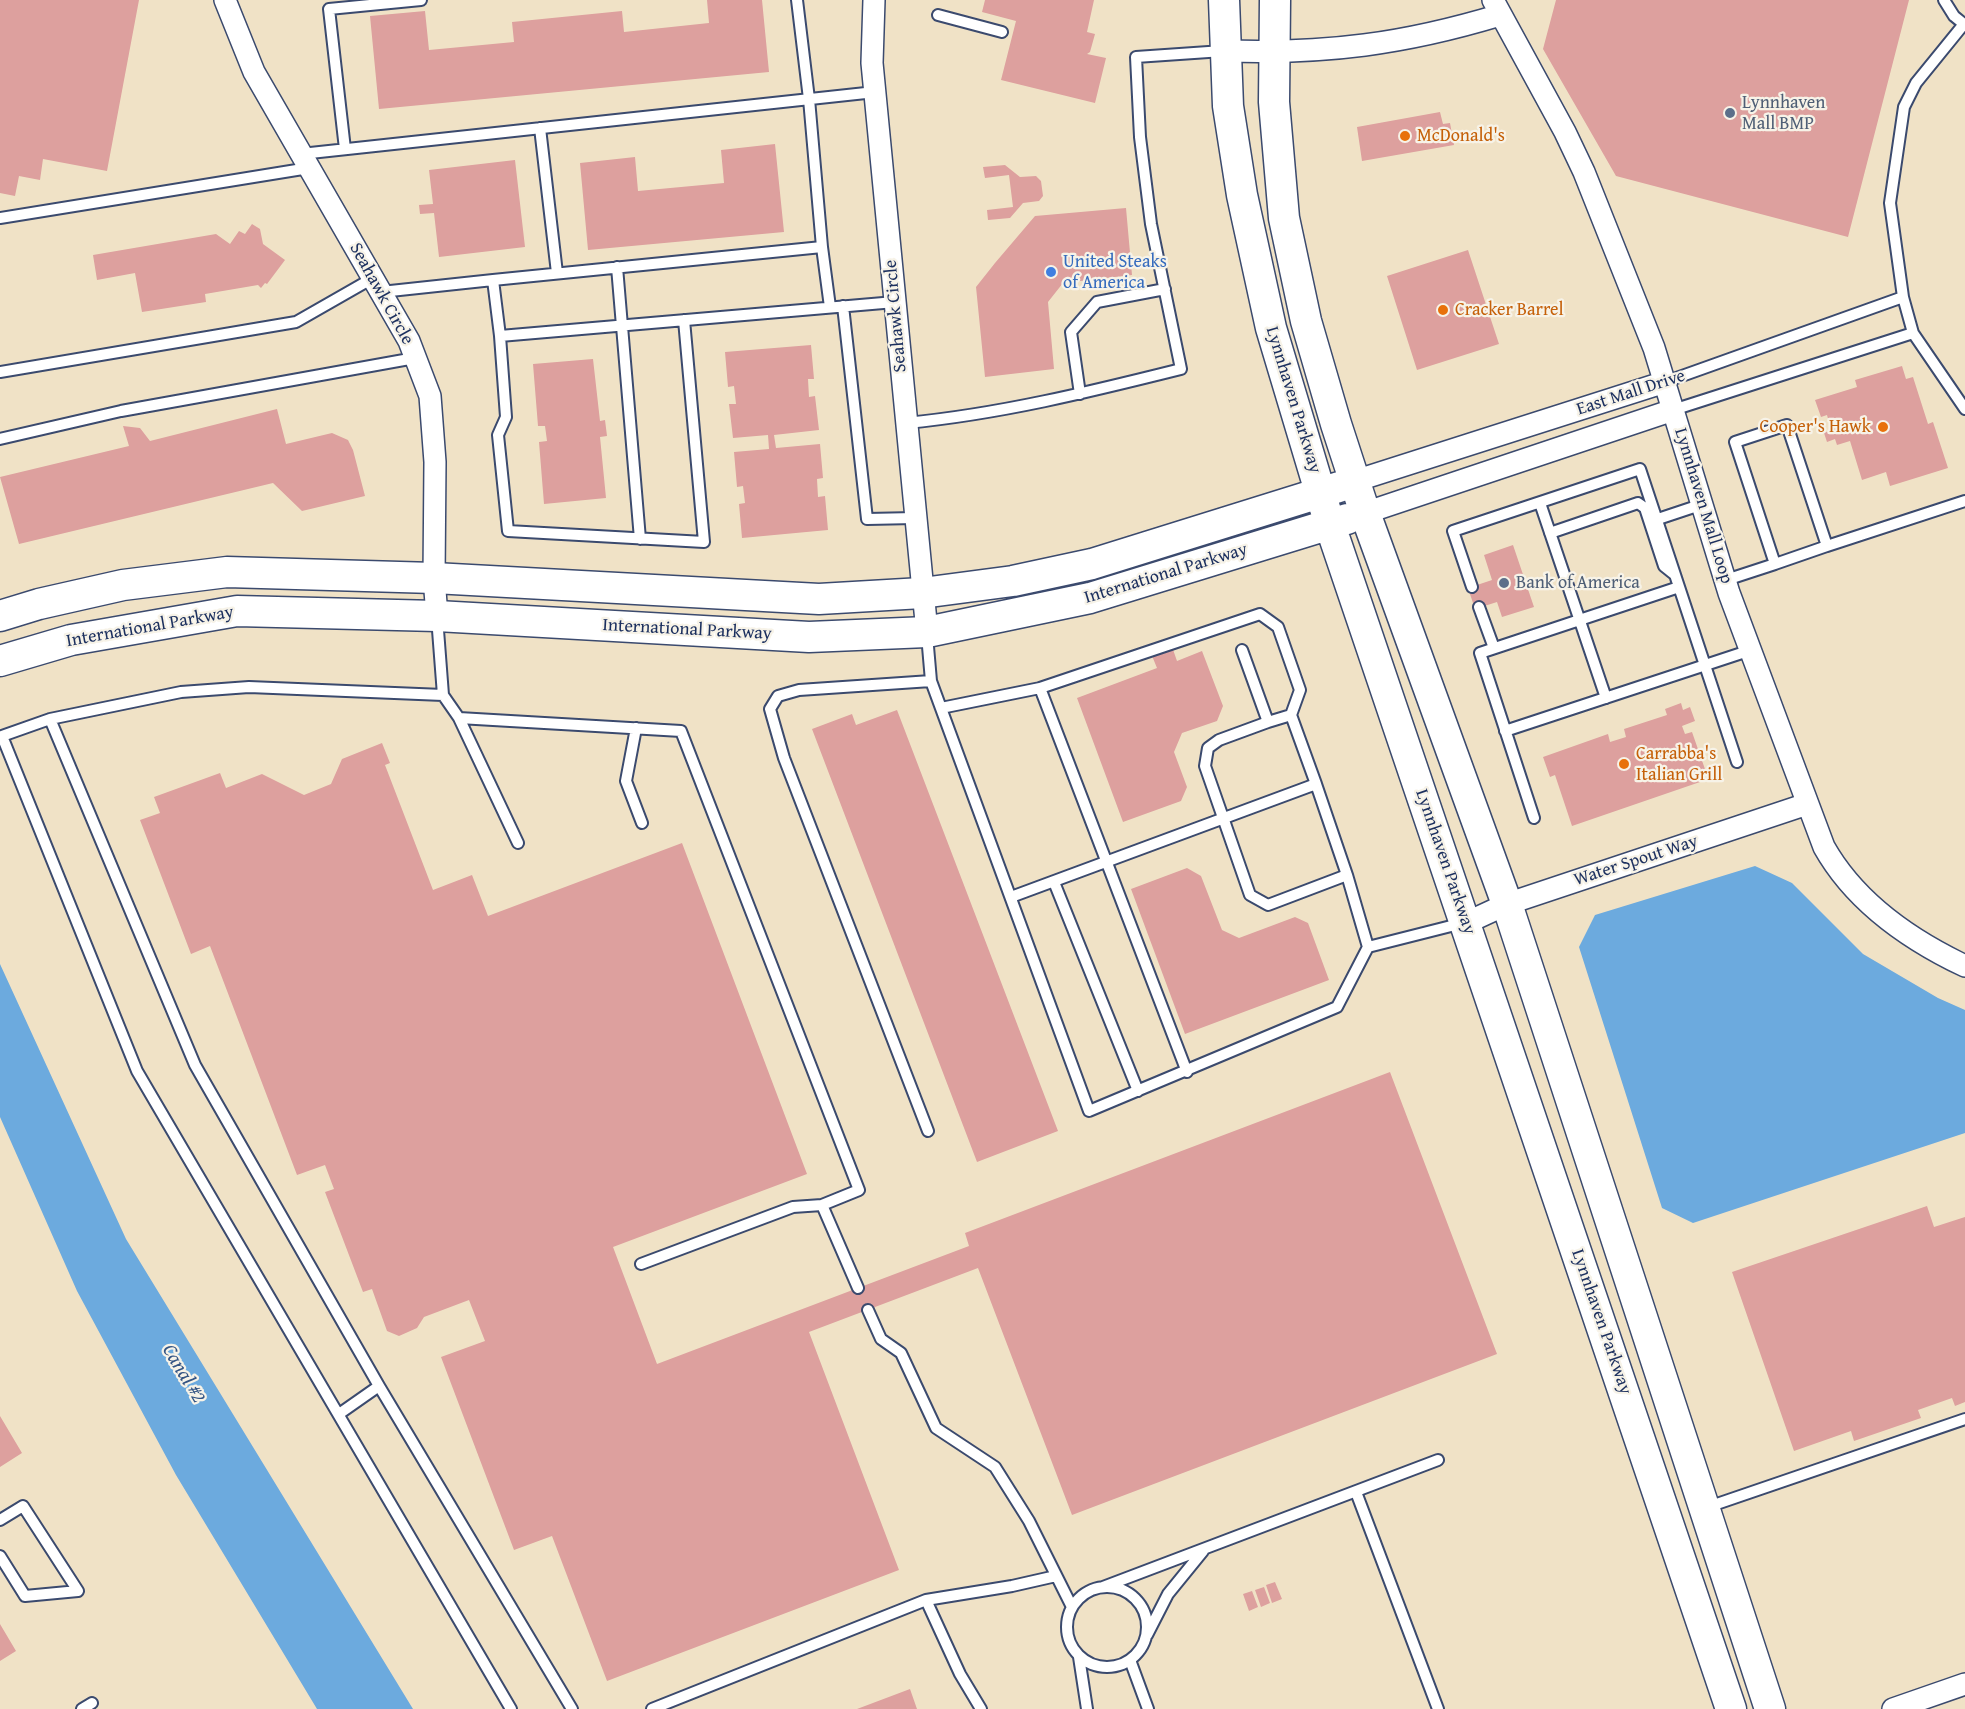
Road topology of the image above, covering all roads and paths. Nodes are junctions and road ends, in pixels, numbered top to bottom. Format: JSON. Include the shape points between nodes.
{"nodes":[{"id":1,"x":225,"y":0,"type":"edge"},
{"id":2,"x":421,"y":0,"type":"edge"},
{"id":3,"x":797,"y":0,"type":"edge"},
{"id":4,"x":874,"y":0,"type":"edge"},
{"id":5,"x":1224,"y":0,"type":"edge"},
{"id":6,"x":1275,"y":0,"type":"edge"},
{"id":7,"x":1944,"y":0,"type":"edge"},
{"id":8,"x":1497,"y":7,"type":"edge"},
{"id":9,"x":938,"y":15,"type":"dead end"},
{"id":10,"x":1965,"y":25,"type":"edge"},
{"id":11,"x":1002,"y":32,"type":"dead end"},
{"id":12,"x":1226,"y":51,"type":"junction"},
{"id":13,"x":1275,"y":52,"type":"junction"},
{"id":14,"x":875,"y":92,"type":"junction"},
{"id":15,"x":809,"y":99,"type":"junction"},
{"id":16,"x":540,"y":128,"type":"junction"},
{"id":17,"x":345,"y":149,"type":"junction"},
{"id":18,"x":305,"y":161,"type":"junction"},
{"id":19,"x":0,"y":218,"type":"edge"},
{"id":20,"x":822,"y":247,"type":"junction"},
{"id":21,"x":617,"y":267,"type":"junction"},
{"id":22,"x":557,"y":273,"type":"junction"},
{"id":23,"x":494,"y":280,"type":"junction"},
{"id":24,"x":377,"y":285,"type":"junction"},
{"id":25,"x":1165,"y":289,"type":"junction"},
{"id":26,"x":1903,"y":297,"type":"junction"},
{"id":27,"x":895,"y":302,"type":"junction"},
{"id":28,"x":843,"y":306,"type":"junction"},
{"id":29,"x":830,"y":307,"type":"junction"},
{"id":30,"x":684,"y":320,"type":"junction"},
{"id":31,"x":621,"y":325,"type":"junction"},
{"id":32,"x":1913,"y":333,"type":"junction"},
{"id":33,"x":500,"y":336,"type":"junction"},
{"id":34,"x":416,"y":358,"type":"junction"},
{"id":35,"x":0,"y":372,"type":"edge"},
{"id":36,"x":1665,"y":382,"type":"junction"},
{"id":37,"x":1080,"y":394,"type":"junction"},
{"id":38,"x":1965,"y":409,"type":"edge"},
{"id":39,"x":1673,"y":410,"type":"junction"},
{"id":40,"x":906,"y":423,"type":"junction"},
{"id":41,"x":0,"y":439,"type":"edge"},
{"id":42,"x":1355,"y":481,"type":"junction"},
{"id":43,"x":1321,"y":494,"type":"junction"},
{"id":44,"x":1965,"y":501,"type":"edge"},
{"id":45,"x":1540,"y":503,"type":"junction"},
{"id":46,"x":1703,"y":504,"type":"junction"},
{"id":47,"x":1365,"y":513,"type":"junction"},
{"id":48,"x":915,"y":518,"type":"junction"},
{"id":49,"x":1658,"y":519,"type":"junction"},
{"id":50,"x":1330,"y":525,"type":"junction"},
{"id":51,"x":1550,"y":533,"type":"junction"},
{"id":52,"x":640,"y":539,"type":"junction"},
{"id":53,"x":1827,"y":546,"type":"junction"},
{"id":54,"x":1775,"y":564,"type":"junction"},
{"id":55,"x":1675,"y":574,"type":"junction"},
{"id":56,"x":434,"y":578,"type":"junction"},
{"id":57,"x":1726,"y":580,"type":"junction"},
{"id":58,"x":1472,"y":587,"type":"dead end"},
{"id":59,"x":1679,"y":587,"type":"junction"},
{"id":60,"x":922,"y":592,"type":"junction"},
{"id":61,"x":1479,"y":607,"type":"dead end"},
{"id":62,"x":0,"y":616,"type":"edge"},
{"id":63,"x":436,"y":616,"type":"junction"},
{"id":64,"x":1579,"y":621,"type":"junction"},
{"id":65,"x":927,"y":632,"type":"junction"},
{"id":66,"x":1494,"y":648,"type":"junction"},
{"id":67,"x":1242,"y":650,"type":"dead end"},
{"id":68,"x":1751,"y":650,"type":"junction"},
{"id":69,"x":0,"y":661,"type":"edge"},
{"id":70,"x":1705,"y":666,"type":"junction"},
{"id":71,"x":931,"y":681,"type":"junction"},
{"id":72,"x":1040,"y":688,"type":"junction"},
{"id":73,"x":443,"y":694,"type":"junction"},
{"id":74,"x":1606,"y":698,"type":"junction"},
{"id":75,"x":941,"y":708,"type":"junction"},
{"id":76,"x":1291,"y":715,"type":"junction"},
{"id":77,"x":459,"y":718,"type":"junction"},
{"id":78,"x":50,"y":719,"type":"junction"},
{"id":79,"x":1268,"y":722,"type":"junction"},
{"id":80,"x":636,"y":728,"type":"junction"},
{"id":81,"x":1505,"y":731,"type":"junction"},
{"id":82,"x":1737,"y":762,"type":"dead end"},
{"id":83,"x":1316,"y":784,"type":"junction"},
{"id":84,"x":1807,"y":804,"type":"junction"},
{"id":85,"x":1534,"y":818,"type":"dead end"},
{"id":86,"x":1225,"y":819,"type":"junction"},
{"id":87,"x":642,"y":823,"type":"dead end"},
{"id":88,"x":518,"y":843,"type":"dead end"},
{"id":89,"x":1107,"y":863,"type":"junction"},
{"id":90,"x":1347,"y":875,"type":"junction"},
{"id":91,"x":1054,"y":882,"type":"junction"},
{"id":92,"x":1011,"y":897,"type":"junction"},
{"id":93,"x":1507,"y":904,"type":"junction"},
{"id":94,"x":1466,"y":922,"type":"junction"},
{"id":95,"x":1368,"y":947,"type":"junction"},
{"id":96,"x":1965,"y":966,"type":"edge"},
{"id":97,"x":1186,"y":1072,"type":"junction"},
{"id":98,"x":1138,"y":1091,"type":"junction"},
{"id":99,"x":928,"y":1131,"type":"dead end"},
{"id":100,"x":822,"y":1205,"type":"junction"},
{"id":101,"x":641,"y":1264,"type":"dead end"},
{"id":102,"x":858,"y":1288,"type":"dead end"},
{"id":103,"x":867,"y":1310,"type":"dead end"},
{"id":104,"x":379,"y":1386,"type":"junction"},
{"id":105,"x":339,"y":1414,"type":"junction"},
{"id":106,"x":1965,"y":1419,"type":"edge"},
{"id":107,"x":1438,"y":1460,"type":"dead end"},
{"id":108,"x":1356,"y":1492,"type":"junction"},
{"id":109,"x":1705,"y":1508,"type":"junction"},
{"id":110,"x":0,"y":1520,"type":"edge"},
{"id":111,"x":1203,"y":1551,"type":"junction"},
{"id":112,"x":0,"y":1556,"type":"edge"},
{"id":113,"x":1056,"y":1576,"type":"junction"},
{"id":114,"x":1103,"y":1587,"type":"junction"},
{"id":115,"x":926,"y":1600,"type":"junction"},
{"id":116,"x":1072,"y":1607,"type":"junction"},
{"id":117,"x":1146,"y":1638,"type":"junction"},
{"id":118,"x":1079,"y":1657,"type":"junction"},
{"id":119,"x":1130,"y":1660,"type":"junction"},
{"id":120,"x":1965,"y":1684,"type":"edge"},
{"id":121,"x":1905,"y":1707,"type":"edge"},
{"id":122,"x":511,"y":1709,"type":"edge"},
{"id":123,"x":573,"y":1709,"type":"edge"},
{"id":124,"x":652,"y":1709,"type":"edge"},
{"id":125,"x":981,"y":1709,"type":"edge"},
{"id":126,"x":1087,"y":1709,"type":"edge"},
{"id":127,"x":1148,"y":1709,"type":"edge"},
{"id":128,"x":1438,"y":1709,"type":"edge"},
{"id":129,"x":1731,"y":1709,"type":"edge"},
{"id":130,"x":1770,"y":1709,"type":"edge"}],
"edges":[{"from":1,"to":18,"type":"street","name":"Seahawk Circle","via":[[254,72]]},
{"from":2,"to":17,"type":"lane","via":[[329,9]]},
{"from":3,"to":15,"type":"lane"},
{"from":4,"to":14,"type":"street","name":"Seahawk Circle"},
{"from":5,"to":12,"type":"main road","name":"Lynnhaven Parkway"},
{"from":6,"to":13,"type":"main road","name":"Lynnhaven Parkway"},
{"from":7,"to":10,"type":"lane"},
{"from":8,"to":13,"type":"street","via":[[1444,32],[1395,42]]},
{"from":8,"to":36,"type":"street","name":"Lynnhaven Mall Loop","via":[[1584,172]]},
{"from":9,"to":11,"type":"lane"},
{"from":10,"to":26,"type":"lane","via":[[1916,83],[1904,107],[1890,202]]},
{"from":12,"to":13,"type":"street"},
{"from":12,"to":25,"type":"lane","via":[[1136,57],[1140,137],[1151,224]]},
{"from":12,"to":43,"type":"main road","name":"Lynnhaven Parkway","via":[[1228,106],[1242,195],[1271,328]]},
{"from":13,"to":42,"type":"main road","name":"Lynnhaven Parkway","via":[[1274,102],[1284,218],[1306,321]]},
{"from":14,"to":15,"type":"lane"},
{"from":14,"to":27,"type":"street","name":"Seahawk Circle"},
{"from":15,"to":16,"type":"lane"},
{"from":15,"to":20,"type":"lane"},
{"from":16,"to":17,"type":"lane"},
{"from":16,"to":22,"type":"lane"},
{"from":17,"to":18,"type":"lane"},
{"from":18,"to":19,"type":"lane"},
{"from":18,"to":24,"type":"street","name":"Seahawk Circle"},
{"from":20,"to":21,"type":"lane"},
{"from":20,"to":29,"type":"lane"},
{"from":21,"to":22,"type":"lane"},
{"from":21,"to":31,"type":"lane"},
{"from":22,"to":23,"type":"lane"},
{"from":23,"to":24,"type":"lane"},
{"from":23,"to":33,"type":"lane"},
{"from":24,"to":34,"type":"street","name":"Seahawk Circle"},
{"from":24,"to":35,"type":"lane","via":[[296,322]]},
{"from":25,"to":37,"type":"lane","via":[[1097,302],[1071,332]]},
{"from":25,"to":37,"type":"lane","via":[[1181,369]]},
{"from":26,"to":32,"type":"lane"},
{"from":26,"to":36,"type":"lane","name":"East Mall Drive"},
{"from":27,"to":28,"type":"lane"},
{"from":27,"to":40,"type":"street","name":"Seahawk Circle"},
{"from":28,"to":29,"type":"lane"},
{"from":28,"to":48,"type":"lane","via":[[867,519]]},
{"from":29,"to":30,"type":"lane"},
{"from":30,"to":31,"type":"lane"},
{"from":30,"to":52,"type":"lane","via":[[704,542]]},
{"from":31,"to":33,"type":"lane"},
{"from":31,"to":52,"type":"lane"},
{"from":32,"to":38,"type":"lane"},
{"from":32,"to":39,"type":"lane","name":"East Mall Drive"},
{"from":33,"to":52,"type":"lane","via":[[506,417],[498,435],[508,531]]},
{"from":34,"to":41,"type":"lane","via":[[121,411]]},
{"from":34,"to":56,"type":"street","name":"Seahawk Circle","via":[[430,396],[435,462]]},
{"from":36,"to":39,"type":"street","name":"Lynnhaven Mall Loop"},
{"from":36,"to":42,"type":"street","name":"East Mall Drive"},
{"from":37,"to":40,"type":"lane","via":[[973,417]]},
{"from":39,"to":46,"type":"street","name":"Lynnhaven Mall Loop"},
{"from":39,"to":47,"type":"street","name":"East Mall Drive"},
{"from":40,"to":48,"type":"street","name":"Seahawk Circle"},
{"from":42,"to":43,"type":"main road","name":"International Parkway"},
{"from":42,"to":47,"type":"main road","name":"Lynnhaven Parkway"},
{"from":43,"to":50,"type":"main road","name":"Lynnhaven Parkway"},
{"from":43,"to":60,"type":"main road","name":"International Parkway","via":[[1092,564],[1012,581]]},
{"from":44,"to":53,"type":"lane"},
{"from":45,"to":49,"type":"lane","via":[[1640,469]]},
{"from":45,"to":51,"type":"lane"},
{"from":45,"to":58,"type":"lane","via":[[1453,531]]},
{"from":46,"to":49,"type":"lane"},
{"from":46,"to":57,"type":"street","name":"Lynnhaven Mall Loop"},
{"from":47,"to":50,"type":"main road","name":"International Parkway"},
{"from":47,"to":93,"type":"main road","name":"Lynnhaven Parkway"},
{"from":48,"to":60,"type":"street","name":"Seahawk Circle"},
{"from":49,"to":55,"type":"lane"},
{"from":50,"to":65,"type":"main road","name":"International Parkway","via":[[1090,598]]},
{"from":50,"to":94,"type":"main road","name":"Lynnhaven Parkway"},
{"from":51,"to":55,"type":"lane","via":[[1638,503],[1645,508],[1664,566]]},
{"from":51,"to":64,"type":"lane"},
{"from":53,"to":54,"type":"lane"},
{"from":53,"to":54,"type":"lane","via":[[1787,425],[1735,442]]},
{"from":54,"to":57,"type":"lane"},
{"from":55,"to":59,"type":"lane"},
{"from":56,"to":60,"type":"main road","name":"International Parkway","via":[[819,599]]},
{"from":56,"to":62,"type":"main road","name":"International Parkway","via":[[227,572],[123,585]]},
{"from":56,"to":63,"type":"street","name":"Seahawk Circle"},
{"from":57,"to":68,"type":"street","name":"Lynnhaven Mall Loop"},
{"from":59,"to":64,"type":"lane"},
{"from":59,"to":70,"type":"lane"},
{"from":60,"to":65,"type":"street","name":"Seahawk Circle"},
{"from":61,"to":66,"type":"lane"},
{"from":63,"to":65,"type":"main road","name":"International Parkway","via":[[809,637]]},
{"from":63,"to":69,"type":"main road","name":"International Parkway","via":[[237,610],[71,640]]},
{"from":63,"to":73,"type":"lane"},
{"from":64,"to":66,"type":"lane"},
{"from":64,"to":74,"type":"lane"},
{"from":65,"to":71,"type":"lane"},
{"from":66,"to":81,"type":"lane","via":[[1480,653]]},
{"from":67,"to":79,"type":"lane"},
{"from":68,"to":70,"type":"lane"},
{"from":68,"to":84,"type":"street","name":"Lynnhaven Mall Loop"},
{"from":70,"to":74,"type":"lane"},
{"from":70,"to":82,"type":"lane"},
{"from":71,"to":75,"type":"lane"},
{"from":71,"to":99,"type":"lane","via":[[799,690],[778,696],[770,708],[784,758]]},
{"from":72,"to":75,"type":"lane"},
{"from":72,"to":76,"type":"lane","via":[[1260,614],[1278,627],[1300,690]]},
{"from":72,"to":89,"type":"lane"},
{"from":73,"to":77,"type":"lane"},
{"from":73,"to":78,"type":"lane","via":[[249,687],[181,692]]},
{"from":74,"to":81,"type":"lane"},
{"from":75,"to":92,"type":"lane"},
{"from":76,"to":79,"type":"lane"},
{"from":76,"to":83,"type":"lane"},
{"from":77,"to":80,"type":"lane"},
{"from":77,"to":88,"type":"lane"},
{"from":78,"to":104,"type":"lane","via":[[195,1065]]},
{"from":78,"to":105,"type":"lane","via":[[2,736],[133,1061]]},
{"from":79,"to":86,"type":"lane","via":[[1208,748],[1205,766]]},
{"from":80,"to":87,"type":"lane","via":[[626,781]]},
{"from":80,"to":100,"type":"lane","via":[[681,731],[859,1190]]},
{"from":81,"to":85,"type":"lane"},
{"from":83,"to":86,"type":"lane"},
{"from":83,"to":90,"type":"lane"},
{"from":84,"to":93,"type":"street","name":"Water Spout Way"},
{"from":84,"to":96,"type":"street","name":"Lynnhaven Mall Loop","via":[[1824,847],[1853,889],[1911,936]]},
{"from":86,"to":89,"type":"lane"},
{"from":86,"to":90,"type":"lane","via":[[1251,896],[1268,905]]},
{"from":89,"to":91,"type":"lane"},
{"from":89,"to":97,"type":"lane"},
{"from":90,"to":95,"type":"lane"},
{"from":91,"to":92,"type":"lane"},
{"from":91,"to":98,"type":"lane"},
{"from":92,"to":98,"type":"lane","via":[[1089,1111]]},
{"from":93,"to":94,"type":"street","name":"Water Spout Way"},
{"from":93,"to":109,"type":"main road","name":"Lynnhaven Parkway"},
{"from":94,"to":95,"type":"lane"},
{"from":94,"to":129,"type":"main road","name":"Lynnhaven Parkway"},
{"from":95,"to":97,"type":"lane","via":[[1337,1007]]},
{"from":97,"to":98,"type":"lane"},
{"from":100,"to":101,"type":"lane","via":[[793,1207]]},
{"from":100,"to":102,"type":"lane"},
{"from":103,"to":113,"type":"lane","via":[[881,1340],[901,1353],[936,1428],[995,1467],[1029,1521]]},
{"from":104,"to":105,"type":"lane"},
{"from":104,"to":123,"type":"lane"},
{"from":105,"to":122,"type":"lane"},
{"from":106,"to":109,"type":"lane"},
{"from":107,"to":108,"type":"lane"},
{"from":108,"to":111,"type":"lane"},
{"from":108,"to":128,"type":"lane"},
{"from":109,"to":130,"type":"main road","name":"Lynnhaven Parkway"},
{"from":110,"to":112,"type":"lane","via":[[23,1506],[78,1591],[25,1596]]},
{"from":111,"to":114,"type":"lane"},
{"from":111,"to":117,"type":"lane","via":[[1168,1594]]},
{"from":113,"to":115,"type":"lane"},
{"from":113,"to":116,"type":"lane"},
{"from":114,"to":116,"type":"lane","via":[[1090,1590]]},
{"from":114,"to":117,"type":"lane","via":[[1128,1593],[1137,1601],[1144,1612]]},
{"from":115,"to":124,"type":"lane"},
{"from":115,"to":125,"type":"lane"},
{"from":116,"to":118,"type":"lane","via":[[1066,1633]]},
{"from":117,"to":119,"type":"lane"},
{"from":118,"to":119,"type":"lane","via":[[1104,1667]]},
{"from":118,"to":126,"type":"lane"},
{"from":119,"to":127,"type":"lane"},
{"from":120,"to":121,"type":"street"}]}
